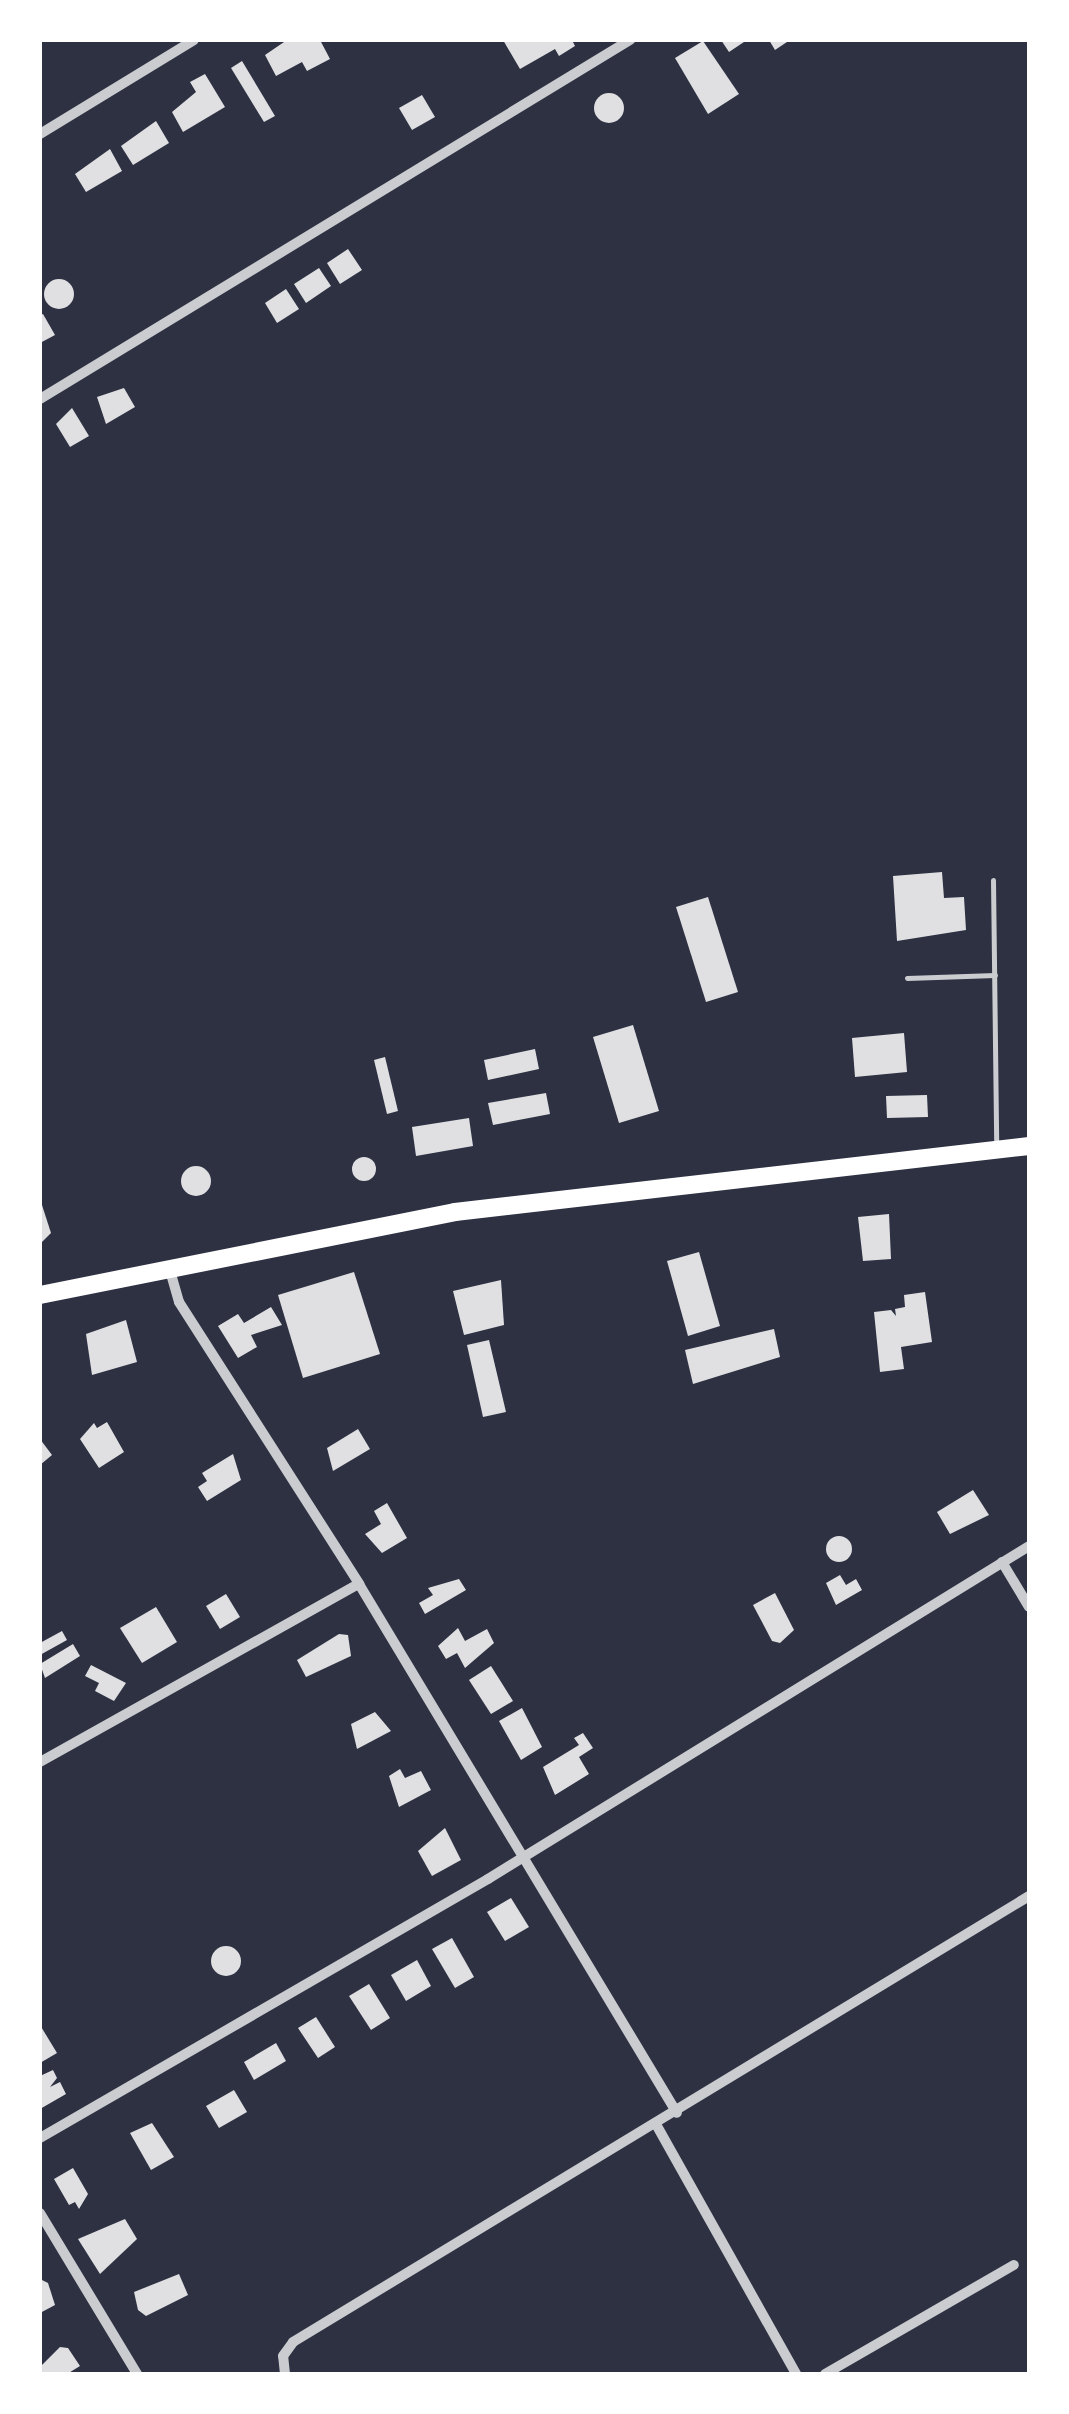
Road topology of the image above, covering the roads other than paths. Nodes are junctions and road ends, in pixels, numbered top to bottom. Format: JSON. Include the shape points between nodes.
{"nodes":[{"id":1,"x":194,"y":40,"type":"edge"},
{"id":2,"x":630,"y":40,"type":"edge"},
{"id":3,"x":40,"y":134,"type":"edge"},
{"id":4,"x":40,"y":399,"type":"edge"},
{"id":5,"x":993,"y":880,"type":"dead end"},
{"id":6,"x":994,"y":975,"type":"junction"},
{"id":7,"x":907,"y":978,"type":"dead end"},
{"id":8,"x":1029,"y":1146,"type":"edge"},
{"id":9,"x":996,"y":1147,"type":"junction"},
{"id":10,"x":169,"y":1267,"type":"junction"},
{"id":11,"x":40,"y":1295,"type":"edge"},
{"id":12,"x":1029,"y":1546,"type":"edge"},
{"id":13,"x":1002,"y":1562,"type":"junction"},
{"id":14,"x":359,"y":1584,"type":"junction"},
{"id":15,"x":1029,"y":1607,"type":"edge"},
{"id":16,"x":40,"y":1762,"type":"edge"},
{"id":17,"x":523,"y":1854,"type":"junction"},
{"id":18,"x":1029,"y":1896,"type":"edge"},
{"id":19,"x":678,"y":2113,"type":"junction"},
{"id":20,"x":657,"y":2126,"type":"junction"},
{"id":21,"x":40,"y":2138,"type":"edge"},
{"id":22,"x":40,"y":2213,"type":"edge"},
{"id":23,"x":1014,"y":2266,"type":"dead end"},
{"id":24,"x":137,"y":2374,"type":"edge"},
{"id":25,"x":285,"y":2374,"type":"edge"},
{"id":26,"x":796,"y":2374,"type":"edge"},
{"id":27,"x":826,"y":2374,"type":"edge"}],
"edges":[{"from":1,"to":3,"type":"street"},
{"from":2,"to":4,"type":"street"},
{"from":5,"to":6,"type":"lane"},
{"from":6,"to":7,"type":"lane"},
{"from":6,"to":9,"type":"lane"},
{"from":8,"to":9,"type":"main road"},
{"from":9,"to":10,"type":"main road","via":[[474,1209]]},
{"from":10,"to":11,"type":"main road"},
{"from":10,"to":14,"type":"street","via":[[179,1302]]},
{"from":12,"to":13,"type":"street"},
{"from":13,"to":15,"type":"street"},
{"from":13,"to":17,"type":"street"},
{"from":14,"to":16,"type":"street"},
{"from":14,"to":17,"type":"street"},
{"from":17,"to":19,"type":"street"},
{"from":17,"to":21,"type":"street"},
{"from":18,"to":19,"type":"street"},
{"from":19,"to":20,"type":"street"},
{"from":20,"to":25,"type":"street","via":[[293,2342],[283,2356]]},
{"from":20,"to":26,"type":"street"},
{"from":22,"to":24,"type":"street"},
{"from":23,"to":27,"type":"street"}]}
